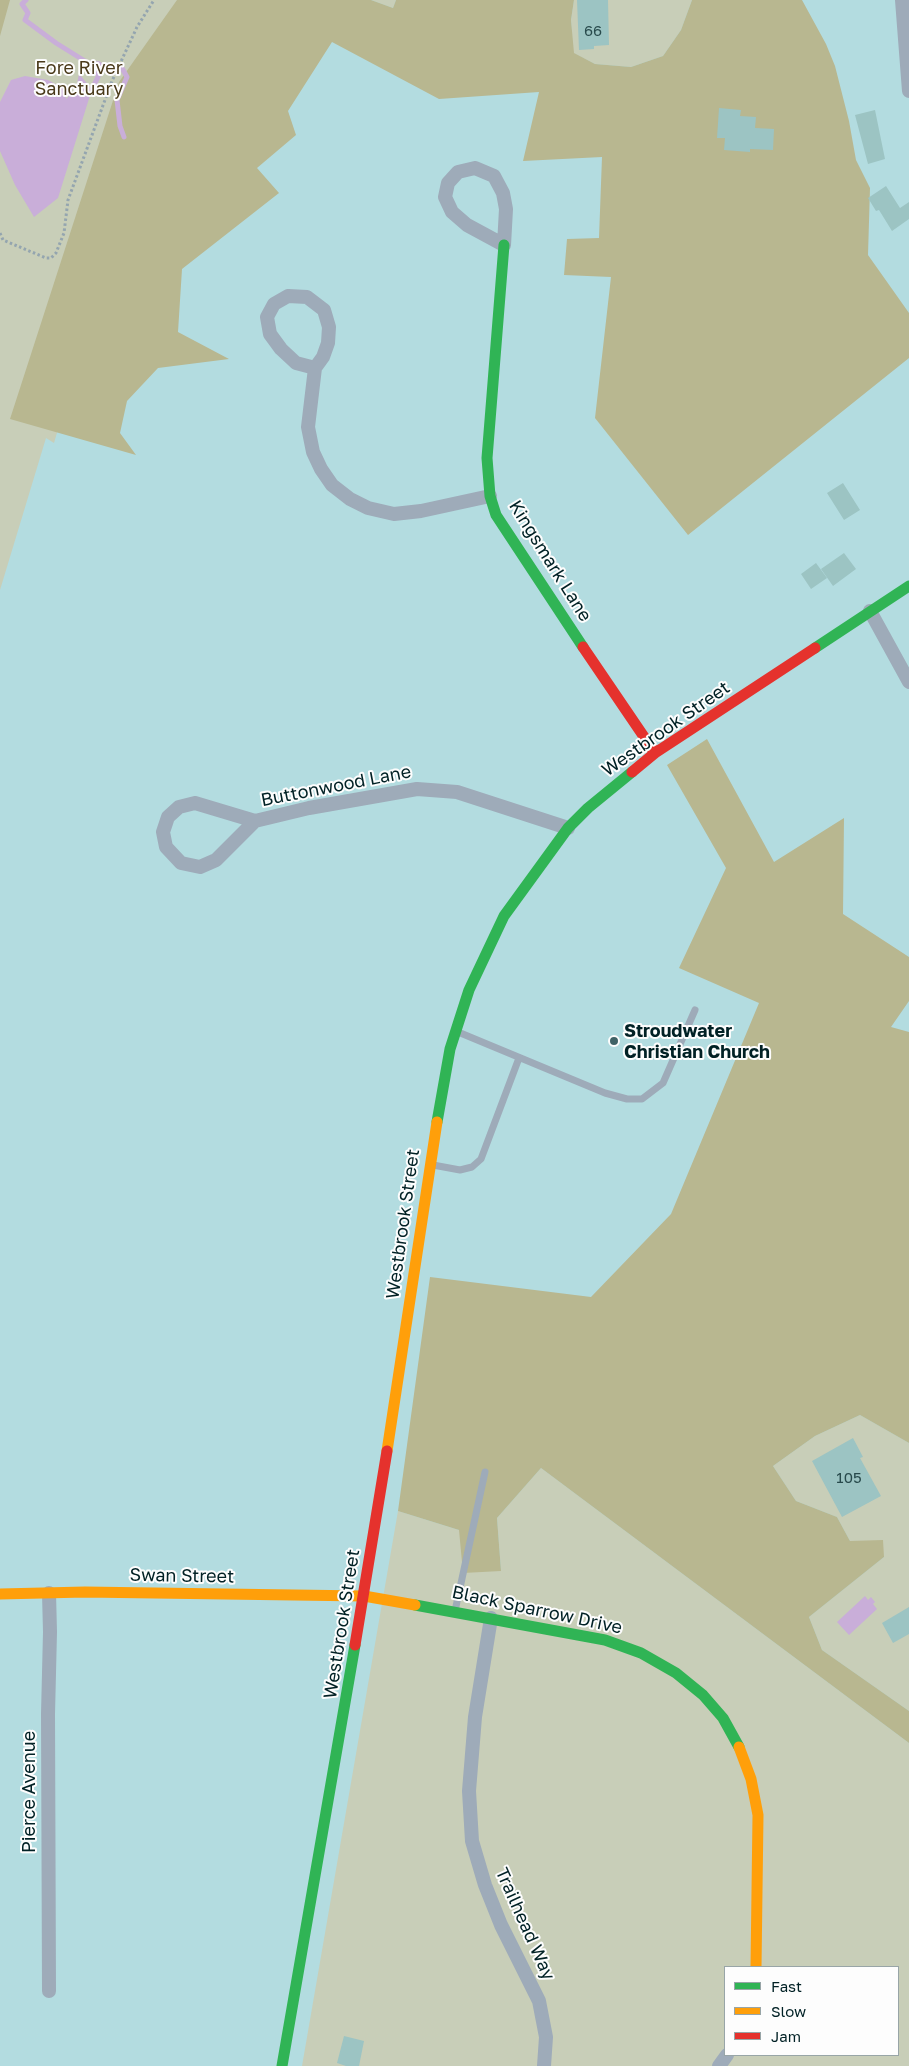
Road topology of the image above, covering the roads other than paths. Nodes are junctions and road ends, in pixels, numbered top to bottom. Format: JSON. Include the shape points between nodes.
{"nodes":[{"id":1,"x":902,"y":0,"type":"edge"},
{"id":2,"x":909,"y":91,"type":"edge"},
{"id":3,"x":504,"y":246,"type":"junction"},
{"id":4,"x":315,"y":368,"type":"junction"},
{"id":5,"x":490,"y":496,"type":"junction"},
{"id":6,"x":909,"y":586,"type":"edge"},
{"id":7,"x":870,"y":612,"type":"junction"},
{"id":8,"x":909,"y":682,"type":"edge"},
{"id":9,"x":655,"y":753,"type":"junction"},
{"id":10,"x":255,"y":821,"type":"junction"},
{"id":11,"x":568,"y":828,"type":"junction"},
{"id":12,"x":696,"y":1010,"type":"dead end"},
{"id":13,"x":455,"y":1030,"type":"junction"},
{"id":14,"x":518,"y":1058,"type":"junction"},
{"id":15,"x":430,"y":1165,"type":"junction"},
{"id":16,"x":485,"y":1472,"type":"dead end"},
{"id":17,"x":49,"y":1593,"type":"junction"},
{"id":18,"x":0,"y":1594,"type":"edge"},
{"id":19,"x":364,"y":1596,"type":"junction"},
{"id":20,"x":455,"y":1612,"type":"junction"},
{"id":21,"x":491,"y":1618,"type":"junction"},
{"id":22,"x":756,"y":1966,"type":"edge"},
{"id":23,"x":49,"y":1991,"type":"dead end"},
{"id":24,"x":282,"y":2066,"type":"edge"},
{"id":25,"x":544,"y":2066,"type":"edge"}],
"edges":[{"from":1,"to":2,"type":"street"},
{"from":3,"to":3,"type":"street","name":"Kingsmark Lane","via":[[506,209],[503,193],[494,176],[475,168],[458,172],[448,183],[445,197],[452,212],[467,225]]},
{"from":3,"to":5,"type":"main road","name":"Kingsmark Lane","via":[[487,458]]},
{"from":4,"to":4,"type":"street","via":[[328,343],[329,327],[324,310],[307,297],[288,296],[274,304],[267,317],[270,334],[296,363]]},
{"from":4,"to":5,"type":"street","via":[[308,427],[313,452],[332,485],[350,500],[394,514]]},
{"from":5,"to":9,"type":"main road","name":"Kingsmark Lane","via":[[496,515],[525,561]]},
{"from":6,"to":7,"type":"main road","name":"Westbrook Street"},
{"from":7,"to":8,"type":"street"},
{"from":7,"to":9,"type":"main road","name":"Westbrook Street"},
{"from":9,"to":11,"type":"main road","name":"Westbrook Street"},
{"from":10,"to":10,"type":"street","via":[[196,803],[179,807],[168,817],[163,832],[166,846],[180,863],[200,866],[216,860]]},
{"from":10,"to":11,"type":"street","name":"Buttonwood Lane","via":[[417,789],[457,792]]},
{"from":11,"to":13,"type":"main road","name":"Westbrook Street","via":[[504,916],[469,990]]},
{"from":12,"to":14,"type":"lane","via":[[663,1083],[642,1099],[626,1100]]},
{"from":13,"to":14,"type":"lane"},
{"from":13,"to":15,"type":"main road","name":"Westbrook Street"},
{"from":14,"to":15,"type":"lane","via":[[481,1158],[472,1167],[460,1170]]},
{"from":15,"to":19,"type":"main road","name":"Westbrook Street"},
{"from":16,"to":20,"type":"lane"},
{"from":17,"to":18,"type":"main road","name":"Swan Street"},
{"from":17,"to":19,"type":"main road","name":"Swan Street"},
{"from":17,"to":23,"type":"street","name":"Pierce Avenue"},
{"from":19,"to":20,"type":"main road","name":"Black Sparrow Drive"},
{"from":19,"to":24,"type":"main road","name":"Westbrook Street"},
{"from":20,"to":21,"type":"main road","name":"Black Sparrow Drive"},
{"from":21,"to":22,"type":"main road","name":"Black Sparrow Drive","via":[[605,1640],[641,1653],[676,1673],[703,1695],[722,1718],[738,1745],[751,1780],[758,1815]]},
{"from":21,"to":25,"type":"street","name":"Trailhead Way","via":[[475,1717],[470,1782],[472,1841],[501,1926],[539,2001],[546,2037]]}]}
